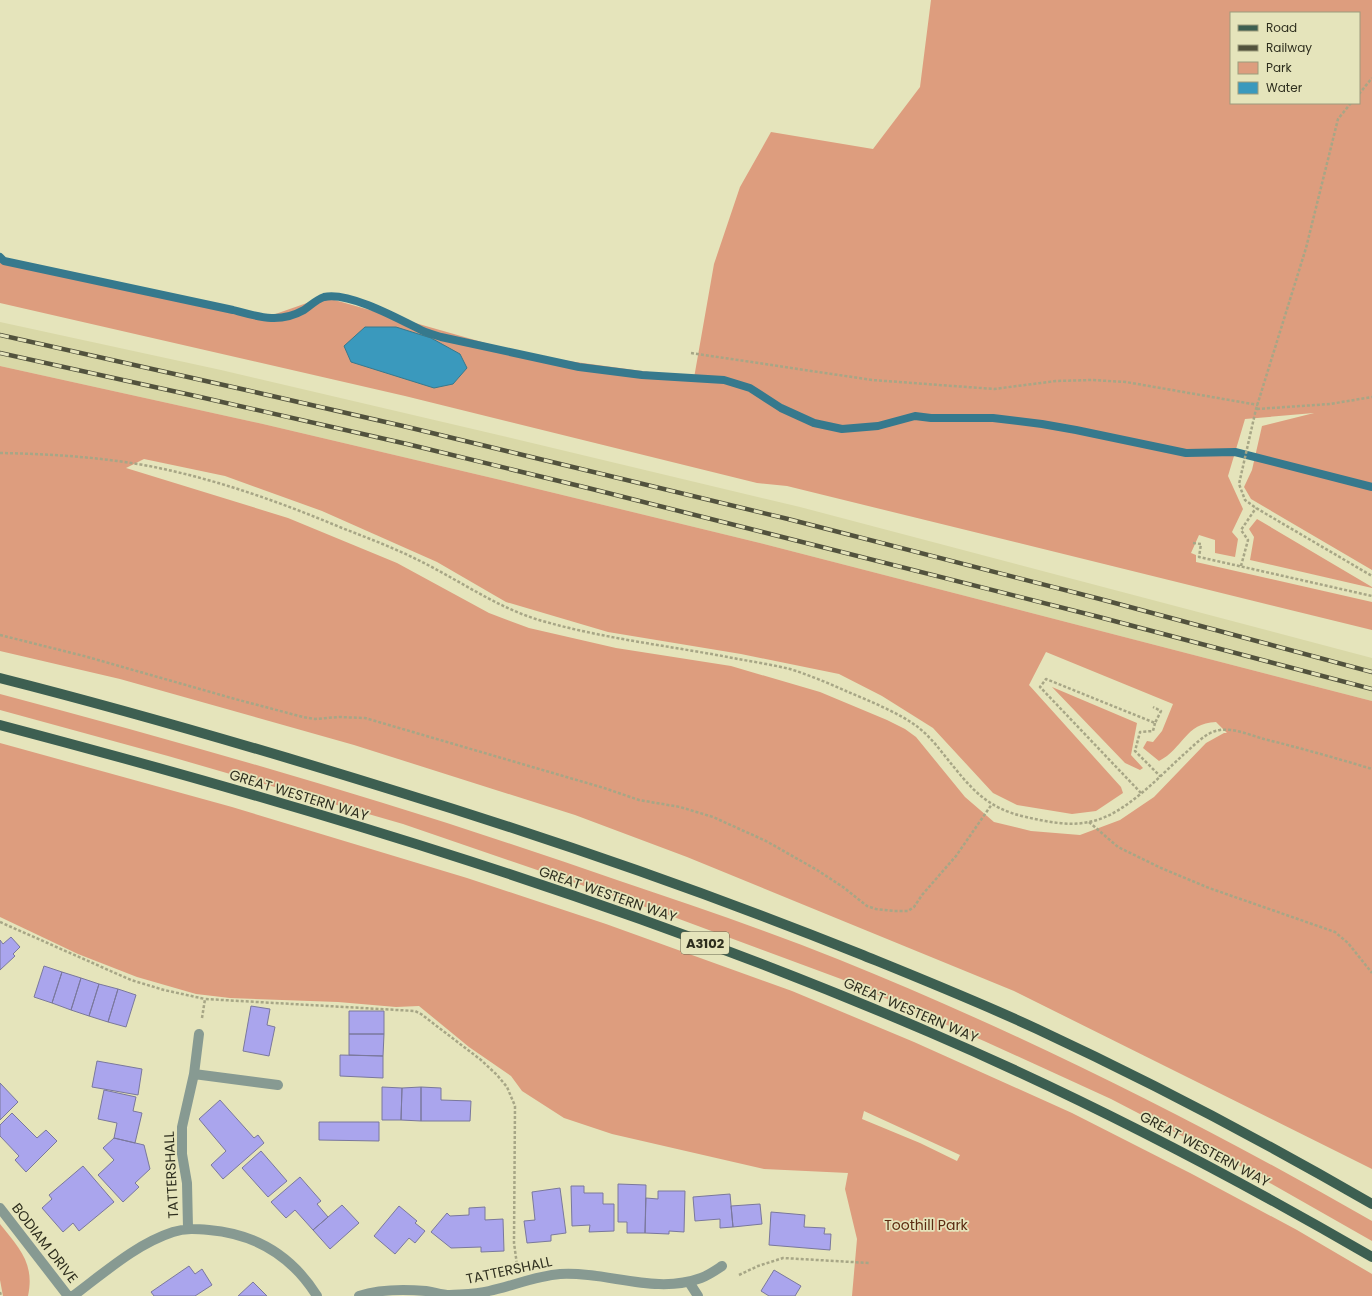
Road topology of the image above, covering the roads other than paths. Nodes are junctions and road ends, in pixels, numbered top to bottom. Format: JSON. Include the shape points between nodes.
{"nodes":[{"id":1,"x":0,"y":678,"type":"edge"},
{"id":2,"x":0,"y":725,"type":"edge"},
{"id":3,"x":199,"y":1034,"type":"road end"},
{"id":4,"x":194,"y":1074,"type":"junction"},
{"id":5,"x":278,"y":1085,"type":"dead end"},
{"id":6,"x":1372,"y":1204,"type":"edge"},
{"id":7,"x":0,"y":1208,"type":"edge"},
{"id":8,"x":188,"y":1228,"type":"junction"},
{"id":9,"x":1372,"y":1257,"type":"edge"},
{"id":10,"x":722,"y":1266,"type":"road end"},
{"id":11,"x":689,"y":1282,"type":"junction"},
{"id":12,"x":68,"y":1296,"type":"edge"},
{"id":13,"x":73,"y":1296,"type":"edge"},
{"id":14,"x":317,"y":1296,"type":"edge"},
{"id":15,"x":359,"y":1296,"type":"edge"},
{"id":16,"x":698,"y":1296,"type":"edge"}],
"edges":[{"from":1,"to":6,"type":"main road","via":[[121,710],[337,773],[560,843],[733,905],[914,976],[1036,1029],[1218,1119]]},
{"from":2,"to":9,"type":"main road","name":"GREAT WESTERN WAY","number":"A3102","via":[[107,753],[416,844],[588,901],[793,976],[931,1033],[1134,1127]]},
{"from":3,"to":4,"type":"street","name":"TATTERSHALL"},
{"from":4,"to":5,"type":"street"},
{"from":4,"to":8,"type":"street","name":"TATTERSHALL","via":[[182,1127]]},
{"from":7,"to":12,"type":"street","name":"BODIAM DRIVE"},
{"from":8,"to":13,"type":"street","name":"TATTERSHALL","via":[[139,1247]]},
{"from":8,"to":14,"type":"street","name":"TATTERSHALL","via":[[233,1233],[253,1239],[276,1252],[297,1270]]},
{"from":10,"to":11,"type":"street","name":"TATTERSHALL"},
{"from":11,"to":15,"type":"street","name":"TATTERSHALL","via":[[633,1282],[560,1274],[472,1294],[381,1291]]},
{"from":11,"to":16,"type":"street"}]}
